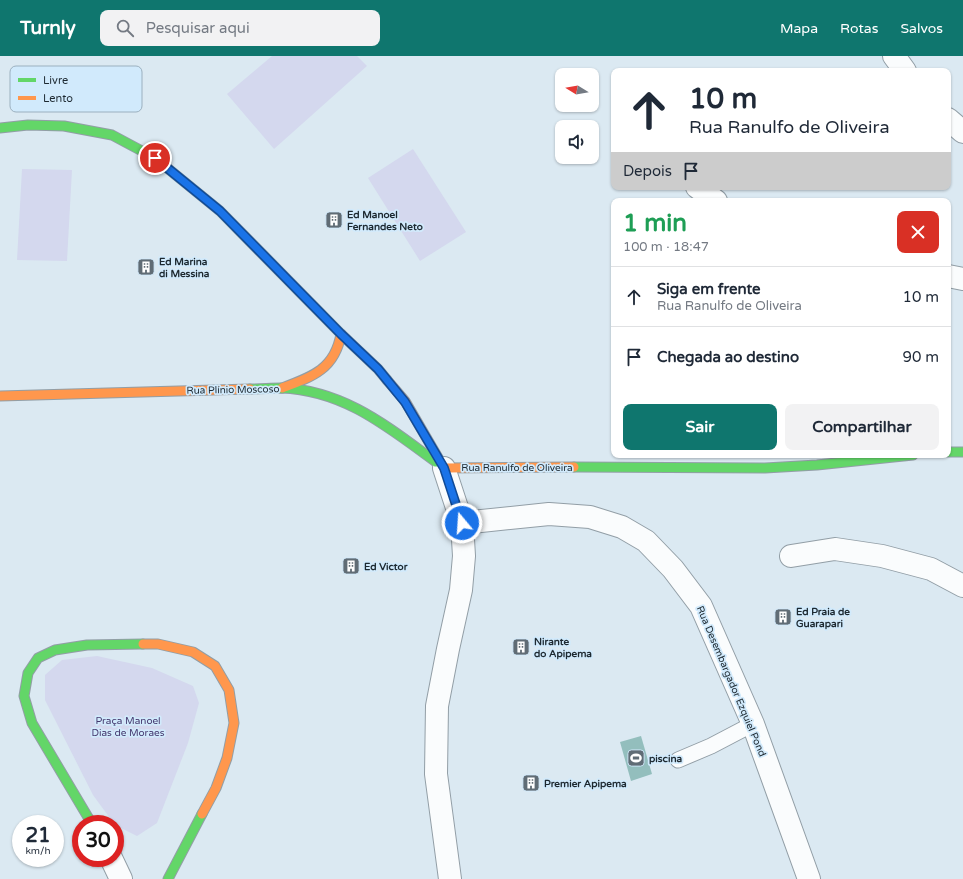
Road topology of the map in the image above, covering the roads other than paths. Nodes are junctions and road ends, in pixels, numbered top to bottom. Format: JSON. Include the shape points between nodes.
{"nodes":[{"id":1,"x":894,"y":56,"type":"edge"},
{"id":2,"x":903,"y":68,"type":"edge"},
{"id":3,"x":951,"y":122,"type":"edge"},
{"id":4,"x":0,"y":128,"type":"edge"},
{"id":5,"x":963,"y":132,"type":"edge"},
{"id":6,"x":701,"y":190,"type":"edge"},
{"id":7,"x":712,"y":198,"type":"edge"},
{"id":8,"x":951,"y":277,"type":"edge"},
{"id":9,"x":963,"y":279,"type":"edge"},
{"id":10,"x":341,"y":334,"type":"junction"},
{"id":11,"x":282,"y":388,"type":"junction"},
{"id":12,"x":0,"y":396,"type":"edge"},
{"id":13,"x":951,"y":452,"type":"edge"},
{"id":14,"x":963,"y":452,"type":"edge"},
{"id":15,"x":884,"y":458,"type":"edge"},
{"id":16,"x":444,"y":468,"type":"junction"},
{"id":17,"x":462,"y":523,"type":"junction"},
{"id":18,"x":791,"y":556,"type":"dead end"},
{"id":19,"x":963,"y":586,"type":"edge"},
{"id":20,"x":753,"y":724,"type":"junction"},
{"id":21,"x":678,"y":760,"type":"dead end"},
{"id":22,"x":87,"y":815,"type":"edge"},
{"id":23,"x":115,"y":867,"type":"edge"},
{"id":24,"x":121,"y":879,"type":"edge"},
{"id":25,"x":168,"y":879,"type":"edge"},
{"id":26,"x":450,"y":879,"type":"edge"},
{"id":27,"x":808,"y":879,"type":"edge"}],
"edges":[{"from":1,"to":2,"type":"street"},
{"from":3,"to":5,"type":"street"},
{"from":4,"to":10,"type":"street","via":[[28,125],[64,126],[112,136],[155,158],[220,211]]},
{"from":6,"to":7,"type":"street"},
{"from":8,"to":9,"type":"street"},
{"from":10,"to":11,"type":"street","via":[[336,353],[326,368]]},
{"from":10,"to":16,"type":"street","via":[[378,369],[405,402]]},
{"from":11,"to":12,"type":"street","name":"Rua Plínio Moscoso"},
{"from":11,"to":16,"type":"street","name":"Rua Plínio Moscoso","via":[[321,394],[347,403],[372,416]]},
{"from":13,"to":14,"type":"street"},
{"from":15,"to":16,"type":"street","name":"Rua Ranulfo de Oliveira","via":[[765,468]]},
{"from":16,"to":17,"type":"street"},
{"from":17,"to":20,"type":"street","name":"Rua Desembargador Ezquiel Pond","via":[[549,514],[590,517],[622,527],[646,541],[673,569],[701,606]]},
{"from":17,"to":26,"type":"street","via":[[464,556],[461,590],[437,706],[436,774]]},
{"from":18,"to":19,"type":"street","via":[[835,549],[882,556],[931,569]]},
{"from":20,"to":21,"type":"lane"},
{"from":20,"to":27,"type":"street","name":"Rua Desembargador Ezquiel Pond"},
{"from":22,"to":25,"type":"street","via":[[32,723],[24,696],[28,672],[38,658],[55,650],[87,645],[158,644],[193,652],[215,666],[229,690],[234,724],[227,758],[216,788]]},
{"from":23,"to":24,"type":"street"}]}
